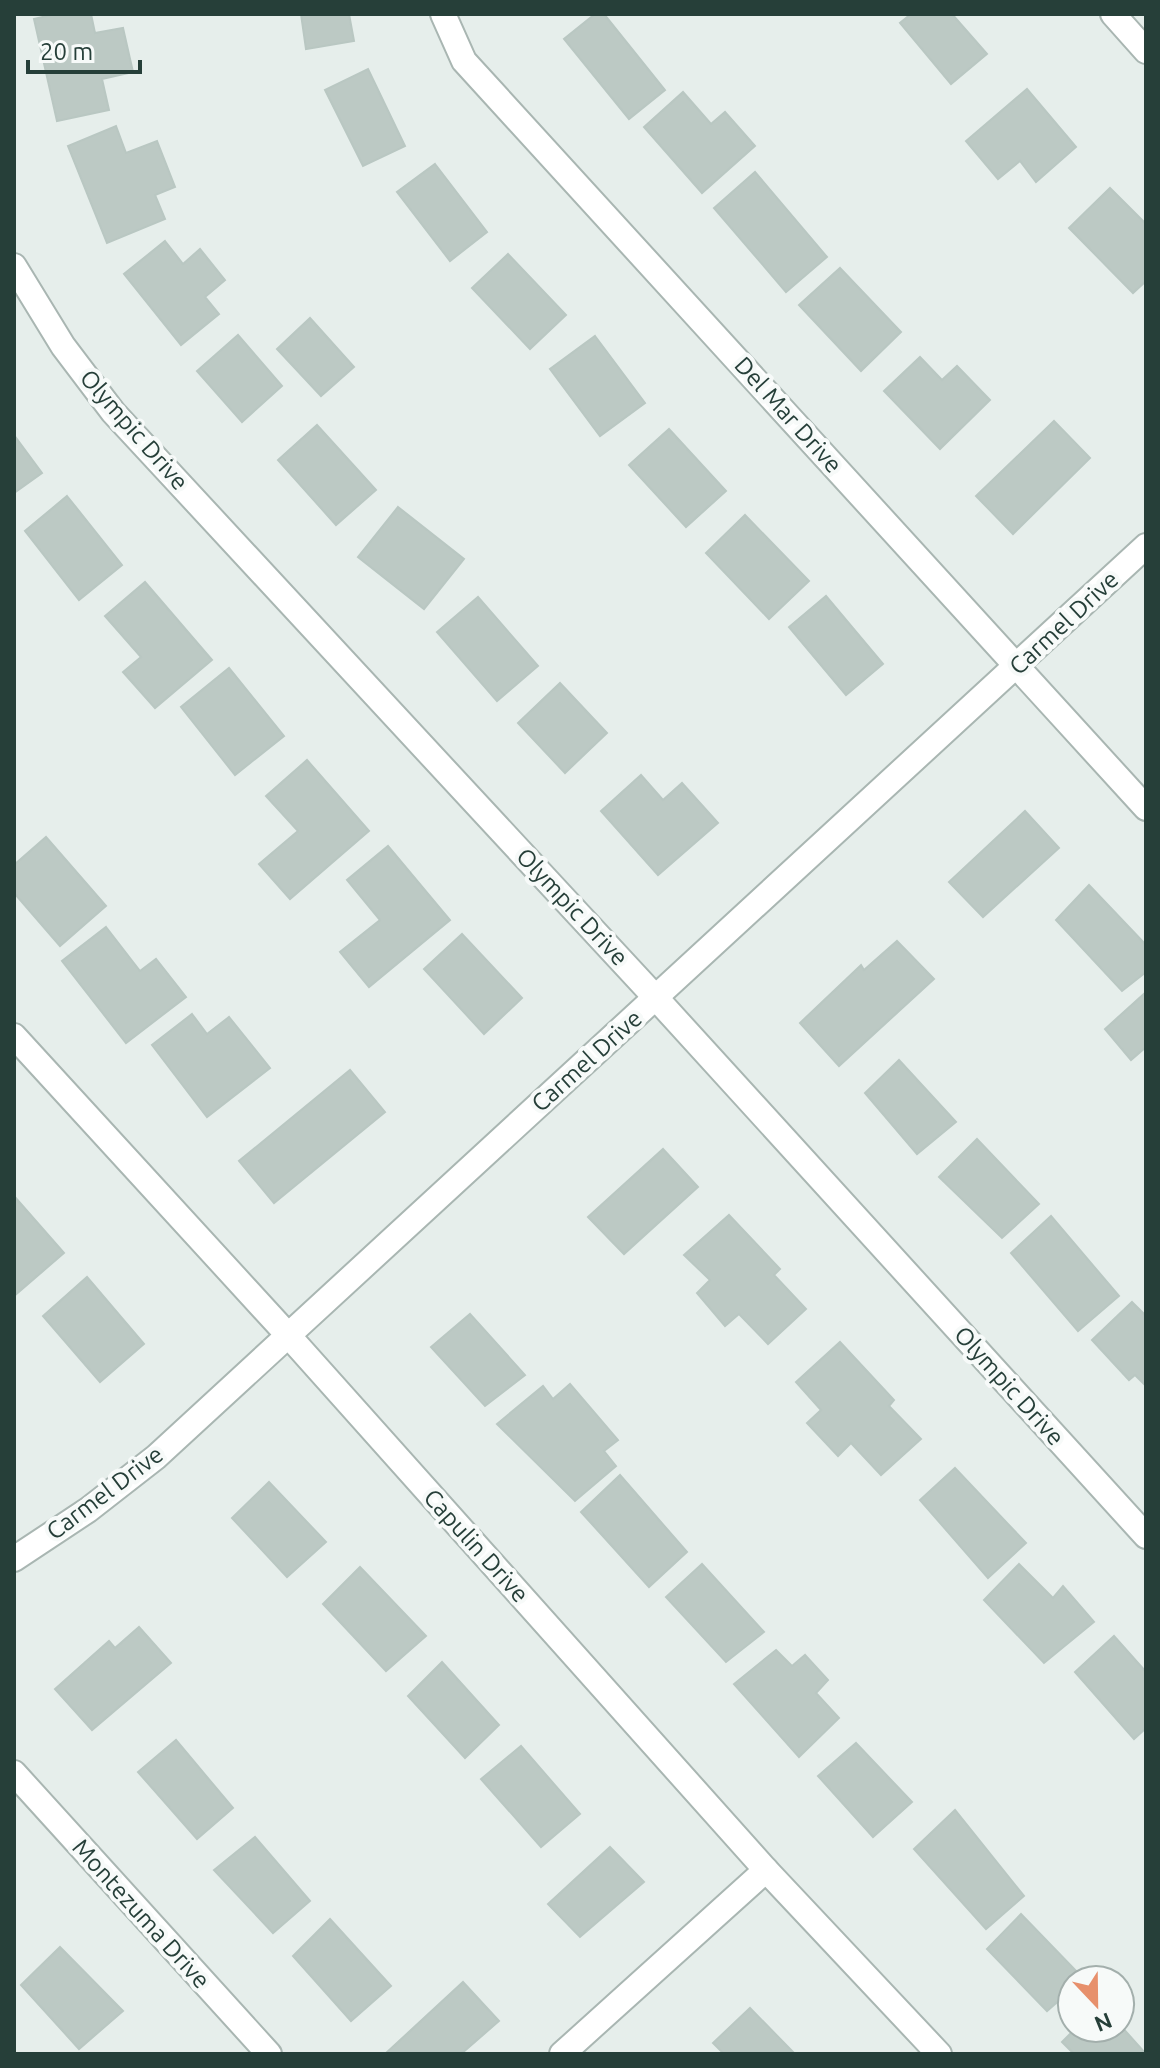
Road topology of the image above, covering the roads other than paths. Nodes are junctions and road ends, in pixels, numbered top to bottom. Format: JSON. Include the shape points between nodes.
{"nodes":[{"id":1,"x":443,"y":14,"type":"edge"},
{"id":2,"x":1113,"y":14,"type":"edge"},
{"id":3,"x":1146,"y":51,"type":"edge"},
{"id":4,"x":14,"y":266,"type":"edge"},
{"id":5,"x":1146,"y":546,"type":"edge"},
{"id":6,"x":1017,"y":666,"type":"junction"},
{"id":7,"x":1146,"y":808,"type":"edge"},
{"id":8,"x":656,"y":998,"type":"junction"},
{"id":9,"x":14,"y":1036,"type":"edge"},
{"id":10,"x":287,"y":1334,"type":"junction"},
{"id":11,"x":1146,"y":1536,"type":"edge"},
{"id":12,"x":14,"y":1559,"type":"edge"},
{"id":13,"x":14,"y":1773,"type":"edge"},
{"id":14,"x":766,"y":1870,"type":"junction"},
{"id":15,"x":269,"y":2054,"type":"edge"},
{"id":16,"x":562,"y":2054,"type":"edge"},
{"id":17,"x":939,"y":2054,"type":"edge"}],
"edges":[{"from":1,"to":6,"type":"street","name":"Del Mar Drive","via":[[464,61]]},
{"from":2,"to":3,"type":"street"},
{"from":4,"to":8,"type":"street","name":"Olympic Drive","via":[[63,346],[113,412]]},
{"from":5,"to":6,"type":"street","name":"Carmel Drive"},
{"from":6,"to":7,"type":"street","name":"Del Mar Drive"},
{"from":6,"to":8,"type":"street","name":"Carmel Drive"},
{"from":8,"to":10,"type":"street","name":"Carmel Drive"},
{"from":8,"to":11,"type":"street","name":"Olympic Drive"},
{"from":9,"to":10,"type":"street","name":"Capulin Drive"},
{"from":10,"to":12,"type":"street","name":"Carmel Drive","via":[[156,1457]]},
{"from":10,"to":14,"type":"street","name":"Capulin Drive"},
{"from":13,"to":15,"type":"street","name":"Montezuma Drive"},
{"from":14,"to":16,"type":"street"},
{"from":14,"to":17,"type":"street","name":"Capulin Drive"}]}
